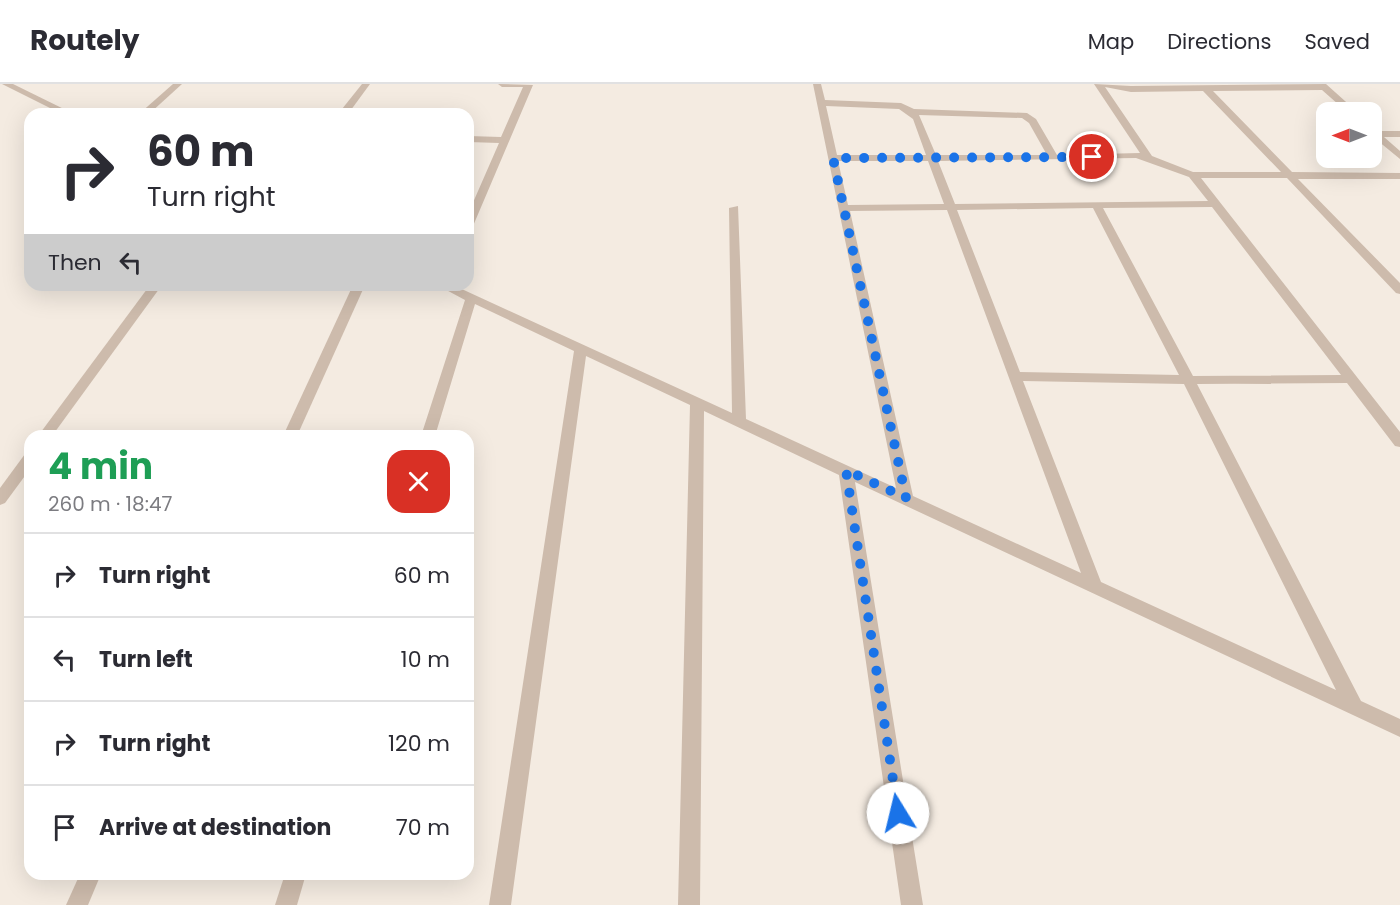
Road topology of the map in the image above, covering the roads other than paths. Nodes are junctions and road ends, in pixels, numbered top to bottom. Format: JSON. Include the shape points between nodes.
{"nodes":[{"id":1,"x":6,"y":84,"type":"edge"},
{"id":2,"x":178,"y":84,"type":"edge"},
{"id":3,"x":366,"y":84,"type":"edge"},
{"id":4,"x":502,"y":84,"type":"edge"},
{"id":5,"x":529,"y":84,"type":"edge"},
{"id":6,"x":818,"y":84,"type":"edge"},
{"id":7,"x":1099,"y":84,"type":"edge"},
{"id":8,"x":1323,"y":85,"type":"edge"},
{"id":9,"x":1180,"y":86,"type":"edge"},
{"id":10,"x":1205,"y":88,"type":"junction"},
{"id":11,"x":1341,"y":102,"type":"edge"},
{"id":12,"x":822,"y":104,"type":"junction"},
{"id":13,"x":56,"y":108,"type":"edge"},
{"id":14,"x":151,"y":108,"type":"edge"},
{"id":15,"x":348,"y":108,"type":"edge"},
{"id":16,"x":912,"y":112,"type":"junction"},
{"id":17,"x":1382,"y":133,"type":"edge"},
{"id":18,"x":1400,"y":134,"type":"edge"},
{"id":19,"x":474,"y":139,"type":"edge"},
{"id":20,"x":505,"y":140,"type":"junction"},
{"id":21,"x":1382,"y":140,"type":"edge"},
{"id":22,"x":1400,"y":156,"type":"edge"},
{"id":23,"x":932,"y":157,"type":"junction"},
{"id":24,"x":1148,"y":157,"type":"junction"},
{"id":25,"x":833,"y":158,"type":"junction"},
{"id":26,"x":1054,"y":158,"type":"junction"},
{"id":27,"x":1288,"y":174,"type":"junction"},
{"id":28,"x":1193,"y":175,"type":"junction"},
{"id":29,"x":1400,"y":176,"type":"edge"},
{"id":30,"x":1215,"y":204,"type":"junction"},
{"id":31,"x":1096,"y":205,"type":"junction"},
{"id":32,"x":474,"y":206,"type":"edge"},
{"id":33,"x":951,"y":207,"type":"junction"},
{"id":34,"x":734,"y":208,"type":"dead end"},
{"id":35,"x":844,"y":208,"type":"junction"},
{"id":36,"x":1400,"y":290,"type":"edge"},
{"id":37,"x":152,"y":291,"type":"edge"},
{"id":38,"x":356,"y":291,"type":"edge"},
{"id":39,"x":456,"y":291,"type":"edge"},
{"id":40,"x":471,"y":298,"type":"junction"},
{"id":41,"x":581,"y":348,"type":"junction"},
{"id":42,"x":1015,"y":376,"type":"junction"},
{"id":43,"x":1352,"y":379,"type":"junction"},
{"id":44,"x":1187,"y":380,"type":"junction"},
{"id":45,"x":697,"y":404,"type":"junction"},
{"id":46,"x":739,"y":422,"type":"junction"},
{"id":47,"x":49,"y":430,"type":"edge"},
{"id":48,"x":293,"y":430,"type":"edge"},
{"id":49,"x":430,"y":430,"type":"edge"},
{"id":50,"x":1400,"y":442,"type":"edge"},
{"id":51,"x":24,"y":466,"type":"edge"},
{"id":52,"x":846,"y":470,"type":"junction"},
{"id":53,"x":906,"y":498,"type":"junction"},
{"id":54,"x":0,"y":499,"type":"edge"},
{"id":55,"x":1095,"y":588,"type":"junction"},
{"id":56,"x":1354,"y":706,"type":"junction"},
{"id":57,"x":1400,"y":728,"type":"edge"},
{"id":58,"x":88,"y":880,"type":"edge"},
{"id":59,"x":294,"y":880,"type":"edge"},
{"id":60,"x":77,"y":905,"type":"edge"},
{"id":61,"x":286,"y":905,"type":"edge"},
{"id":62,"x":500,"y":905,"type":"edge"},
{"id":63,"x":689,"y":905,"type":"edge"},
{"id":64,"x":912,"y":905,"type":"edge"}],
"edges":[{"from":1,"to":13,"type":"street"},
{"from":2,"to":14,"type":"street"},
{"from":3,"to":15,"type":"street"},
{"from":4,"to":5,"type":"street"},
{"from":5,"to":20,"type":"street"},
{"from":6,"to":12,"type":"street"},
{"from":7,"to":9,"type":"street","via":[[1131,89]]},
{"from":7,"to":24,"type":"street"},
{"from":8,"to":10,"type":"street"},
{"from":8,"to":11,"type":"street"},
{"from":9,"to":10,"type":"street"},
{"from":10,"to":27,"type":"street"},
{"from":12,"to":16,"type":"street","via":[[901,106]]},
{"from":12,"to":25,"type":"street"},
{"from":16,"to":23,"type":"street"},
{"from":16,"to":26,"type":"street","via":[[1024,115],[1033,121]]},
{"from":17,"to":18,"type":"street"},
{"from":19,"to":20,"type":"street"},
{"from":20,"to":32,"type":"street"},
{"from":21,"to":22,"type":"street"},
{"from":23,"to":25,"type":"street"},
{"from":23,"to":26,"type":"street"},
{"from":23,"to":33,"type":"street"},
{"from":24,"to":26,"type":"street"},
{"from":24,"to":28,"type":"street"},
{"from":25,"to":35,"type":"street"},
{"from":27,"to":28,"type":"street"},
{"from":27,"to":29,"type":"street"},
{"from":27,"to":36,"type":"street"},
{"from":28,"to":30,"type":"street"},
{"from":30,"to":31,"type":"street"},
{"from":30,"to":43,"type":"street"},
{"from":31,"to":33,"type":"street"},
{"from":31,"to":44,"type":"street"},
{"from":33,"to":35,"type":"street"},
{"from":33,"to":42,"type":"street"},
{"from":34,"to":46,"type":"street"},
{"from":35,"to":53,"type":"street"},
{"from":37,"to":47,"type":"street"},
{"from":38,"to":48,"type":"street"},
{"from":39,"to":40,"type":"street"},
{"from":40,"to":41,"type":"street"},
{"from":40,"to":49,"type":"street"},
{"from":41,"to":45,"type":"street"},
{"from":41,"to":62,"type":"street"},
{"from":42,"to":44,"type":"street"},
{"from":42,"to":55,"type":"street"},
{"from":43,"to":44,"type":"street"},
{"from":43,"to":50,"type":"street"},
{"from":44,"to":56,"type":"street"},
{"from":45,"to":46,"type":"street"},
{"from":45,"to":63,"type":"street"},
{"from":46,"to":52,"type":"street"},
{"from":51,"to":54,"type":"street"},
{"from":52,"to":53,"type":"street"},
{"from":52,"to":64,"type":"street"},
{"from":53,"to":55,"type":"street"},
{"from":55,"to":56,"type":"street"},
{"from":56,"to":57,"type":"street"},
{"from":58,"to":60,"type":"street"},
{"from":59,"to":61,"type":"street"}]}
